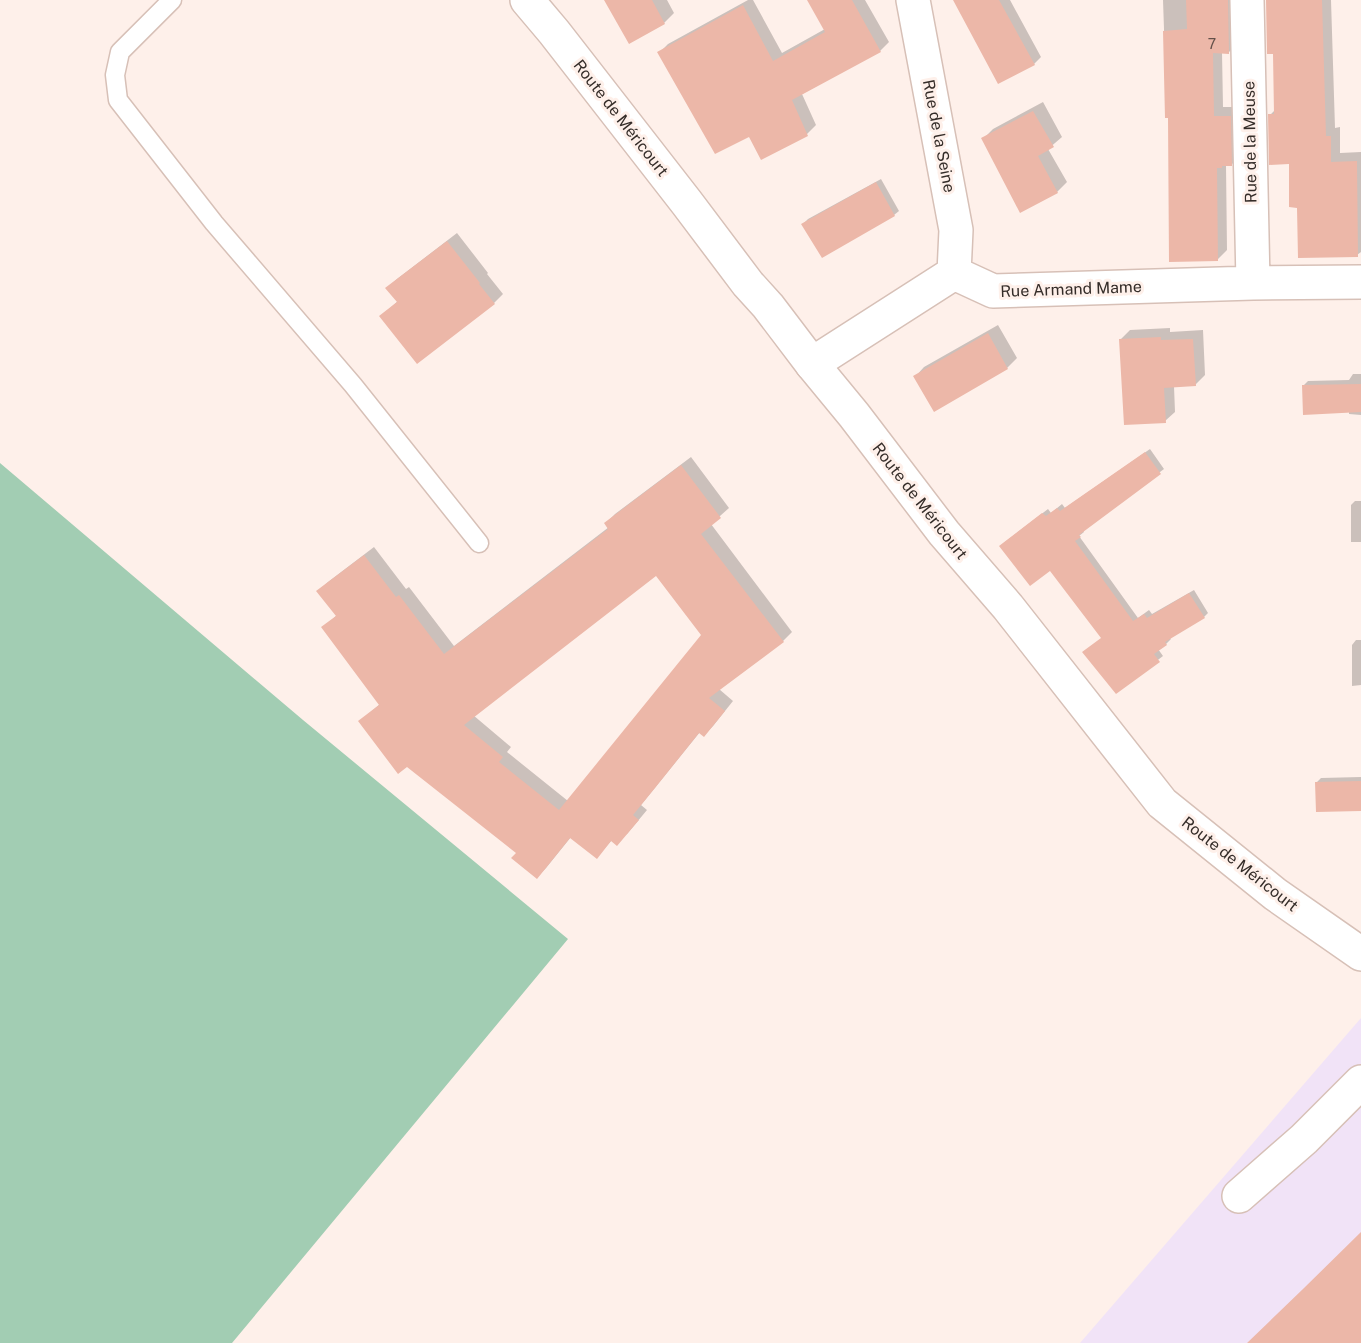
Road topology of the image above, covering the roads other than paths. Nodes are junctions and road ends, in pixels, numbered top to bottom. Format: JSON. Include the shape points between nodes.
{"nodes":[{"id":1,"x":172,"y":0,"type":"edge"},
{"id":2,"x":527,"y":0,"type":"edge"},
{"id":3,"x":913,"y":0,"type":"edge"},
{"id":4,"x":1247,"y":0,"type":"edge"},
{"id":5,"x":954,"y":273,"type":"junction"},
{"id":6,"x":1361,"y":282,"type":"edge"},
{"id":7,"x":1253,"y":284,"type":"junction"},
{"id":8,"x":812,"y":364,"type":"junction"},
{"id":9,"x":479,"y":543,"type":"dead end"},
{"id":10,"x":1361,"y":954,"type":"edge"},
{"id":11,"x":1361,"y":1083,"type":"edge"},
{"id":12,"x":1239,"y":1196,"type":"dead end"}],
"edges":[{"from":1,"to":9,"type":"lane","via":[[120,52],[115,75],[118,100],[214,223],[353,385]]},
{"from":2,"to":8,"type":"street","name":"Route de Méricourt"},
{"from":3,"to":5,"type":"street","name":"Rue de la Seine","via":[[956,230]]},
{"from":4,"to":7,"type":"street","name":"Rue de la Meuse"},
{"from":5,"to":7,"type":"street","name":"Rue Armand Mame","via":[[993,291]]},
{"from":5,"to":8,"type":"street"},
{"from":6,"to":7,"type":"street","name":"Rue Armand Mame"},
{"from":8,"to":10,"type":"street","name":"Route de Méricourt","via":[[1162,803],[1275,894]]},
{"from":11,"to":12,"type":"street"}]}
